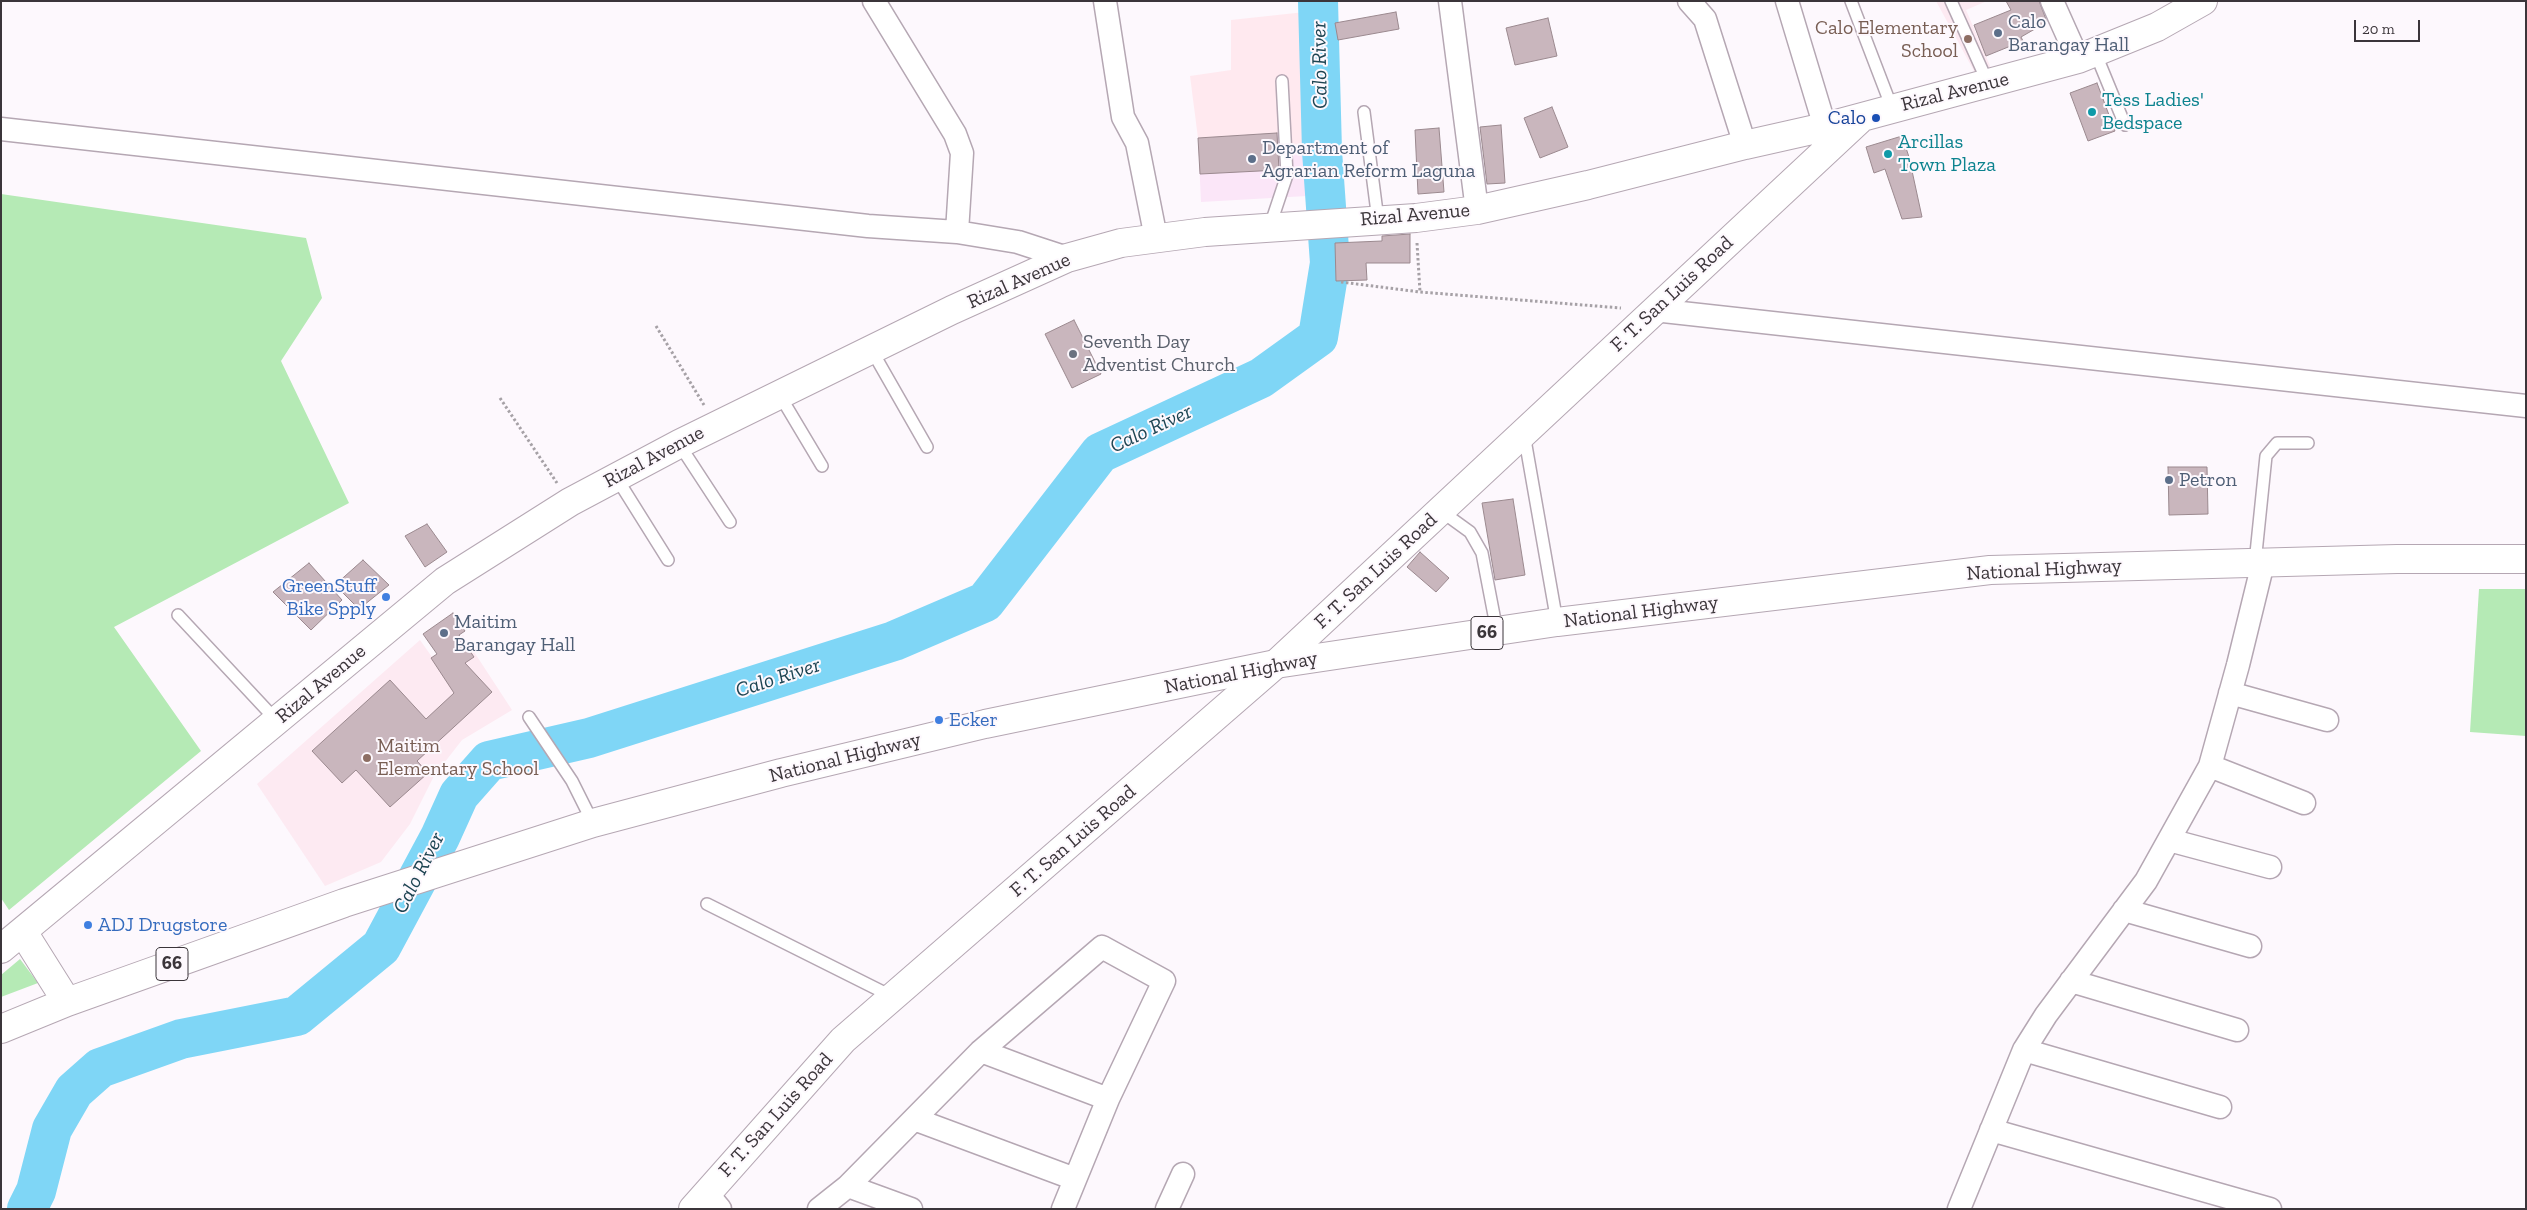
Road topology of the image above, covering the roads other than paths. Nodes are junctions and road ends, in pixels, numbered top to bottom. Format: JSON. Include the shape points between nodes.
{"nodes":[{"id":1,"x":874,"y":1,"type":"edge"},
{"id":2,"x":1105,"y":1,"type":"edge"},
{"id":3,"x":1450,"y":1,"type":"edge"},
{"id":4,"x":1689,"y":1,"type":"edge"},
{"id":5,"x":1787,"y":1,"type":"edge"},
{"id":6,"x":1852,"y":1,"type":"edge"},
{"id":7,"x":1951,"y":1,"type":"edge"},
{"id":8,"x":2052,"y":1,"type":"edge"},
{"id":9,"x":2203,"y":1,"type":"edge"},
{"id":10,"x":2087,"y":56,"type":"junction"},
{"id":11,"x":1282,"y":81,"type":"dead end"},
{"id":12,"x":1989,"y":85,"type":"junction"},
{"id":13,"x":1892,"y":108,"type":"junction"},
{"id":14,"x":1364,"y":112,"type":"dead end"},
{"id":15,"x":1862,"y":117,"type":"junction"},
{"id":16,"x":2125,"y":125,"type":"dead end"},
{"id":17,"x":1825,"y":127,"type":"junction"},
{"id":18,"x":1,"y":129,"type":"edge"},
{"id":19,"x":1744,"y":145,"type":"junction"},
{"id":20,"x":1477,"y":210,"type":"junction"},
{"id":21,"x":1378,"y":220,"type":"junction"},
{"id":22,"x":1280,"y":226,"type":"junction"},
{"id":23,"x":958,"y":232,"type":"junction"},
{"id":24,"x":1156,"y":238,"type":"junction"},
{"id":25,"x":1067,"y":258,"type":"junction"},
{"id":26,"x":1654,"y":310,"type":"junction"},
{"id":27,"x":871,"y":349,"type":"junction"},
{"id":28,"x":779,"y":394,"type":"junction"},
{"id":29,"x":2526,"y":406,"type":"edge"},
{"id":30,"x":1524,"y":433,"type":"junction"},
{"id":31,"x":2308,"y":442,"type":"dead end"},
{"id":32,"x":679,"y":444,"type":"junction"},
{"id":33,"x":927,"y":447,"type":"dead end"},
{"id":34,"x":822,"y":466,"type":"dead end"},
{"id":35,"x":616,"y":478,"type":"junction"},
{"id":36,"x":1441,"y":511,"type":"junction"},
{"id":37,"x":730,"y":522,"type":"dead end"},
{"id":38,"x":2526,"y":559,"type":"edge"},
{"id":39,"x":668,"y":560,"type":"dead end"},
{"id":40,"x":2259,"y":563,"type":"junction"},
{"id":41,"x":178,"y":616,"type":"dead end"},
{"id":42,"x":1557,"y":622,"type":"junction"},
{"id":43,"x":1497,"y":631,"type":"junction"},
{"id":44,"x":1276,"y":664,"type":"junction"},
{"id":45,"x":2230,"y":693,"type":"junction"},
{"id":46,"x":529,"y":717,"type":"dead end"},
{"id":47,"x":2327,"y":720,"type":"dead end"},
{"id":48,"x":276,"y":721,"type":"junction"},
{"id":49,"x":2210,"y":766,"type":"junction"},
{"id":50,"x":2304,"y":803,"type":"dead end"},
{"id":51,"x":593,"y":823,"type":"junction"},
{"id":52,"x":2169,"y":840,"type":"junction"},
{"id":53,"x":2270,"y":867,"type":"dead end"},
{"id":54,"x":707,"y":904,"type":"dead end"},
{"id":55,"x":2124,"y":910,"type":"junction"},
{"id":56,"x":23,"y":932,"type":"junction"},
{"id":57,"x":2250,"y":946,"type":"dead end"},
{"id":58,"x":1,"y":949,"type":"edge"},
{"id":59,"x":2071,"y":981,"type":"junction"},
{"id":60,"x":893,"y":997,"type":"junction"},
{"id":61,"x":67,"y":1002,"type":"junction"},
{"id":62,"x":1,"y":1029,"type":"edge"},
{"id":63,"x":2237,"y":1030,"type":"dead end"},
{"id":64,"x":2024,"y":1050,"type":"junction"},
{"id":65,"x":981,"y":1051,"type":"junction"},
{"id":66,"x":1108,"y":1098,"type":"junction"},
{"id":67,"x":2220,"y":1107,"type":"dead end"},
{"id":68,"x":914,"y":1119,"type":"junction"},
{"id":69,"x":1991,"y":1130,"type":"junction"},
{"id":70,"x":1183,"y":1174,"type":"dead end"},
{"id":71,"x":1075,"y":1179,"type":"junction"},
{"id":72,"x":848,"y":1186,"type":"junction"},
{"id":73,"x":706,"y":1203,"type":"edge"},
{"id":74,"x":1964,"y":1208,"type":"edge"},
{"id":75,"x":2261,"y":1208,"type":"edge"},
{"id":76,"x":819,"y":1209,"type":"edge"},
{"id":77,"x":912,"y":1209,"type":"edge"},
{"id":78,"x":1063,"y":1209,"type":"edge"},
{"id":79,"x":1167,"y":1209,"type":"edge"}],
"edges":[{"from":1,"to":23,"type":"street","via":[[955,134],[962,153]]},
{"from":2,"to":24,"type":"street","via":[[1123,118],[1137,143]]},
{"from":3,"to":20,"type":"street"},
{"from":4,"to":19,"type":"street","via":[[1705,19]]},
{"from":5,"to":17,"type":"street"},
{"from":6,"to":13,"type":"lane"},
{"from":7,"to":12,"type":"lane"},
{"from":8,"to":10,"type":"street"},
{"from":9,"to":10,"type":"main road","name":"Rizal Avenue","via":[[2157,27]]},
{"from":10,"to":12,"type":"main road","name":"Rizal Avenue"},
{"from":10,"to":16,"type":"lane"},
{"from":11,"to":22,"type":"lane","via":[[1287,175]]},
{"from":12,"to":13,"type":"main road","name":"Rizal Avenue"},
{"from":13,"to":15,"type":"main road","name":"Rizal Avenue"},
{"from":14,"to":21,"type":"lane"},
{"from":15,"to":17,"type":"main road","name":"Rizal Avenue"},
{"from":15,"to":26,"type":"main road","name":"F. T. San Luis Road"},
{"from":17,"to":19,"type":"main road","name":"Rizal Avenue"},
{"from":18,"to":23,"type":"street","via":[[868,226]]},
{"from":19,"to":20,"type":"main road","name":"Rizal Avenue"},
{"from":20,"to":21,"type":"main road","name":"Rizal Avenue"},
{"from":21,"to":22,"type":"main road","name":"Rizal Avenue"},
{"from":22,"to":24,"type":"main road","name":"Rizal Avenue"},
{"from":23,"to":25,"type":"street","via":[[1018,242]]},
{"from":24,"to":25,"type":"main road","name":"Rizal Avenue","via":[[1121,243]]},
{"from":25,"to":27,"type":"main road","name":"Rizal Avenue"},
{"from":26,"to":29,"type":"street"},
{"from":26,"to":30,"type":"main road","name":"F. T. San Luis Road"},
{"from":27,"to":28,"type":"main road","name":"Rizal Avenue"},
{"from":27,"to":33,"type":"lane"},
{"from":28,"to":32,"type":"main road","name":"Rizal Avenue"},
{"from":28,"to":34,"type":"lane"},
{"from":30,"to":36,"type":"main road","name":"F. T. San Luis Road"},
{"from":30,"to":42,"type":"lane"},
{"from":31,"to":40,"type":"lane","via":[[2277,443],[2266,456]]},
{"from":32,"to":35,"type":"main road","name":"Rizal Avenue"},
{"from":32,"to":37,"type":"lane"},
{"from":35,"to":39,"type":"lane"},
{"from":35,"to":48,"type":"main road","name":"Rizal Avenue","via":[[570,502],[445,581]]},
{"from":36,"to":43,"type":"lane","via":[[1470,532],[1482,553]]},
{"from":36,"to":44,"type":"main road","name":"F. T. San Luis Road"},
{"from":38,"to":40,"type":"main road","name":"National Highway","number":"66"},
{"from":40,"to":42,"type":"main road","name":"National Highway","number":"66","via":[[1990,570]]},
{"from":40,"to":45,"type":"street"},
{"from":41,"to":48,"type":"lane"},
{"from":42,"to":43,"type":"main road","name":"National Highway","number":"66"},
{"from":43,"to":44,"type":"main road","name":"National Highway","number":"66"},
{"from":44,"to":51,"type":"main road","name":"National Highway","number":"66","via":[[985,724]]},
{"from":44,"to":60,"type":"main road","name":"F. T. San Luis Road"},
{"from":45,"to":47,"type":"street"},
{"from":45,"to":49,"type":"street"},
{"from":46,"to":51,"type":"lane","via":[[572,781]]},
{"from":48,"to":56,"type":"main road","name":"Rizal Avenue"},
{"from":49,"to":50,"type":"street"},
{"from":49,"to":52,"type":"street"},
{"from":51,"to":61,"type":"main road","name":"National Highway","number":"66","via":[[344,903]]},
{"from":52,"to":53,"type":"street"},
{"from":52,"to":55,"type":"street","via":[[2146,881]]},
{"from":54,"to":60,"type":"lane"},
{"from":55,"to":57,"type":"street"},
{"from":55,"to":59,"type":"street"},
{"from":56,"to":58,"type":"main road","name":"Rizal Avenue"},
{"from":56,"to":61,"type":"main road"},
{"from":59,"to":63,"type":"street"},
{"from":59,"to":64,"type":"street"},
{"from":60,"to":73,"type":"main road","name":"F. T. San Luis Road","via":[[843,1040]]},
{"from":61,"to":62,"type":"main road","name":"National Highway","number":"66"},
{"from":64,"to":67,"type":"street"},
{"from":64,"to":69,"type":"street"},
{"from":65,"to":66,"type":"street"},
{"from":65,"to":66,"type":"street","via":[[1102,947],[1164,981]]},
{"from":65,"to":68,"type":"street"},
{"from":66,"to":71,"type":"street"},
{"from":68,"to":71,"type":"street"},
{"from":68,"to":72,"type":"street"},
{"from":69,"to":74,"type":"street"},
{"from":69,"to":75,"type":"street"},
{"from":70,"to":79,"type":"street"},
{"from":71,"to":78,"type":"street"},
{"from":72,"to":76,"type":"street"},
{"from":72,"to":77,"type":"street"}]}
